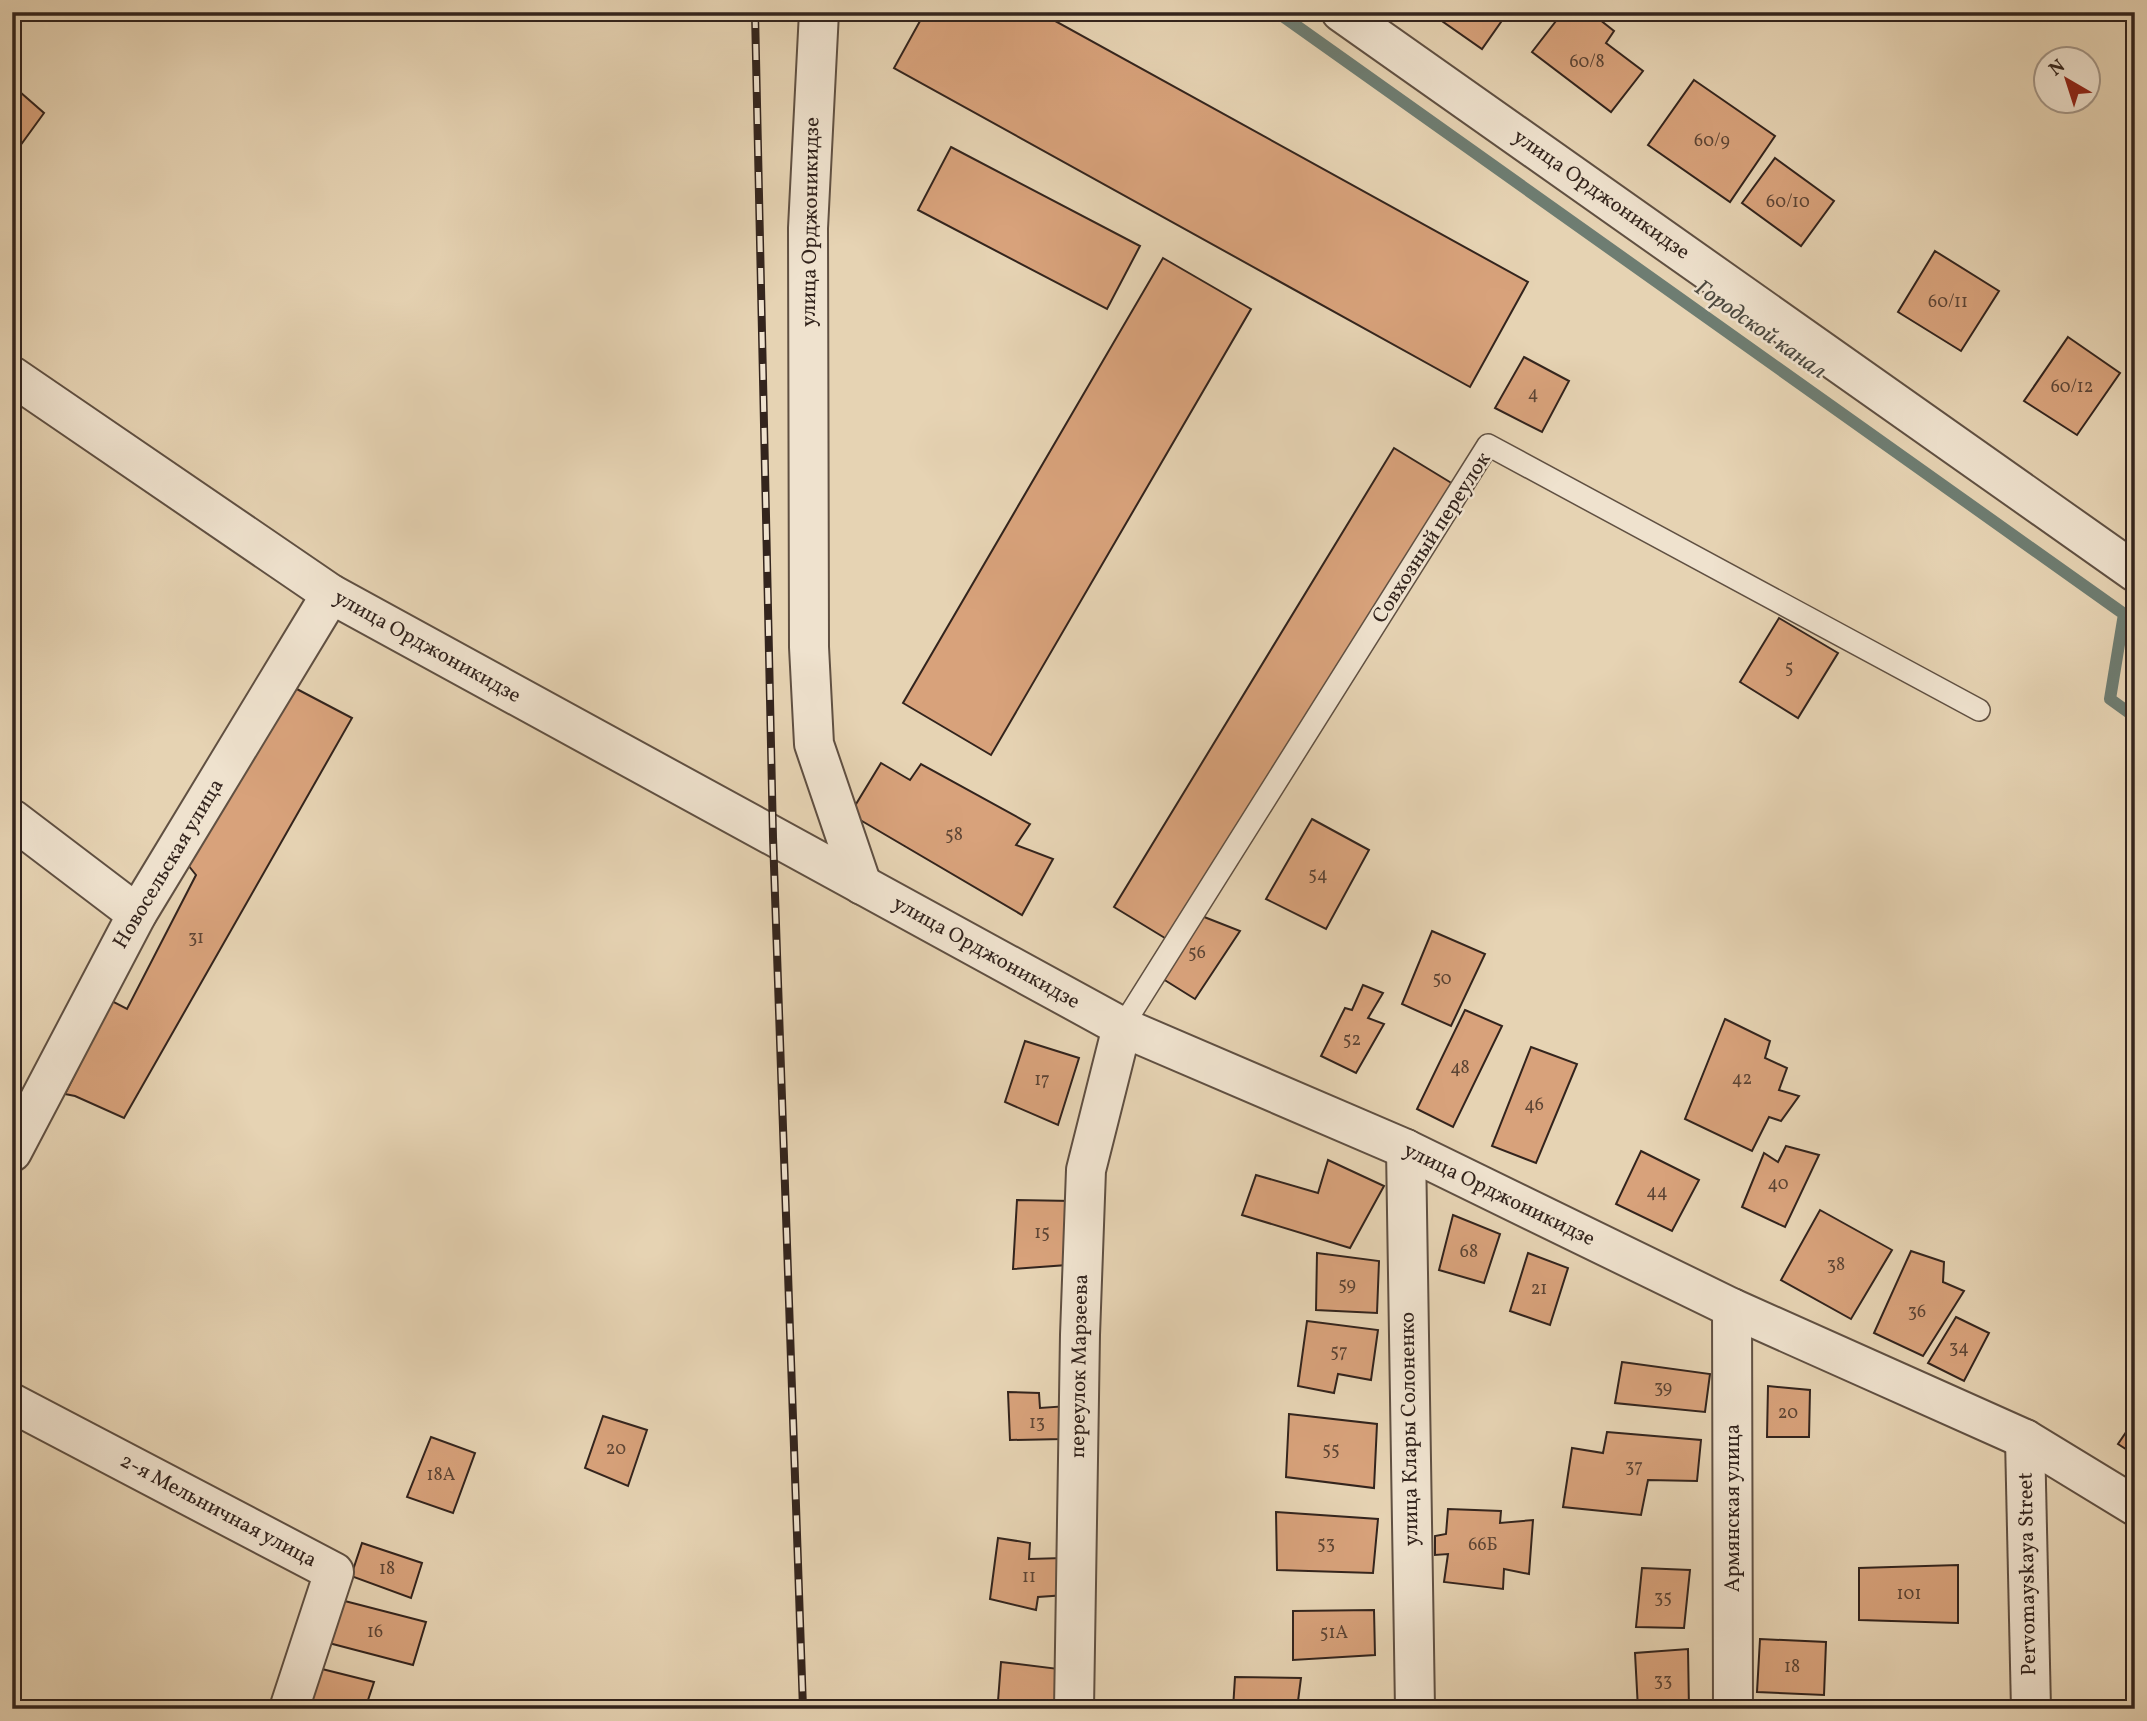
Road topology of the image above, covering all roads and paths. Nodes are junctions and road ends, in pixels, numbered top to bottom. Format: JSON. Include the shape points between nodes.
{"nodes":[{"id":1,"x":819,"y":12,"type":"edge"},
{"id":2,"x":1341,"y":12,"type":"edge"},
{"id":3,"x":12,"y":376,"type":"edge"},
{"id":4,"x":2135,"y":572,"type":"edge"},
{"id":5,"x":331,"y":594,"type":"junction"},
{"id":6,"x":1979,"y":710,"type":"dead end"},
{"id":7,"x":12,"y":819,"type":"edge"},
{"id":8,"x":862,"y":885,"type":"junction"},
{"id":9,"x":137,"y":914,"type":"junction"},
{"id":10,"x":1122,"y":1027,"type":"junction"},
{"id":11,"x":14,"y":1143,"type":"edge"},
{"id":12,"x":1406,"y":1149,"type":"junction"},
{"id":13,"x":1732,"y":1308,"type":"junction"},
{"id":14,"x":12,"y":1403,"type":"edge"},
{"id":15,"x":2025,"y":1439,"type":"junction"},
{"id":16,"x":2135,"y":1506,"type":"edge"},
{"id":17,"x":289,"y":1709,"type":"edge"},
{"id":18,"x":1074,"y":1709,"type":"edge"},
{"id":19,"x":1415,"y":1709,"type":"edge"},
{"id":20,"x":1733,"y":1709,"type":"edge"},
{"id":21,"x":2031,"y":1709,"type":"edge"}],
"edges":[{"from":1,"to":8,"type":"street","name":"улица Орджоникидзе","via":[[808,228],[809,633],[814,744]]},
{"from":2,"to":4,"type":"street","name":"улица Орджоникидзе"},
{"from":3,"to":5,"type":"street","name":"улица Орджоникидзе"},
{"from":5,"to":8,"type":"street","name":"улица Орджоникидзе"},
{"from":5,"to":9,"type":"street","name":"Новосельская улица"},
{"from":6,"to":10,"type":"lane","name":"Совхозный переулок","via":[[1488,445]]},
{"from":7,"to":9,"type":"street"},
{"from":8,"to":10,"type":"street","name":"улица Орджоникидзе"},
{"from":9,"to":11,"type":"street","name":"Новосельская улица"},
{"from":10,"to":12,"type":"street","name":"улица Орджоникидзе"},
{"from":10,"to":18,"type":"street","name":"переулок Марзеева","via":[[1086,1170]]},
{"from":12,"to":13,"type":"street","name":"улица Орджоникидзе"},
{"from":12,"to":19,"type":"street","name":"улица Клары Солоненко"},
{"from":13,"to":15,"type":"street","name":"улица Орджоникидзе"},
{"from":13,"to":20,"type":"street","name":"Армянская улица"},
{"from":14,"to":17,"type":"street","name":"2-я Мельничная улица","via":[[334,1573]]},
{"from":15,"to":16,"type":"street","name":"улица Орджоникидзе"},
{"from":15,"to":21,"type":"street","name":"Pervomayskaya Street"}]}
